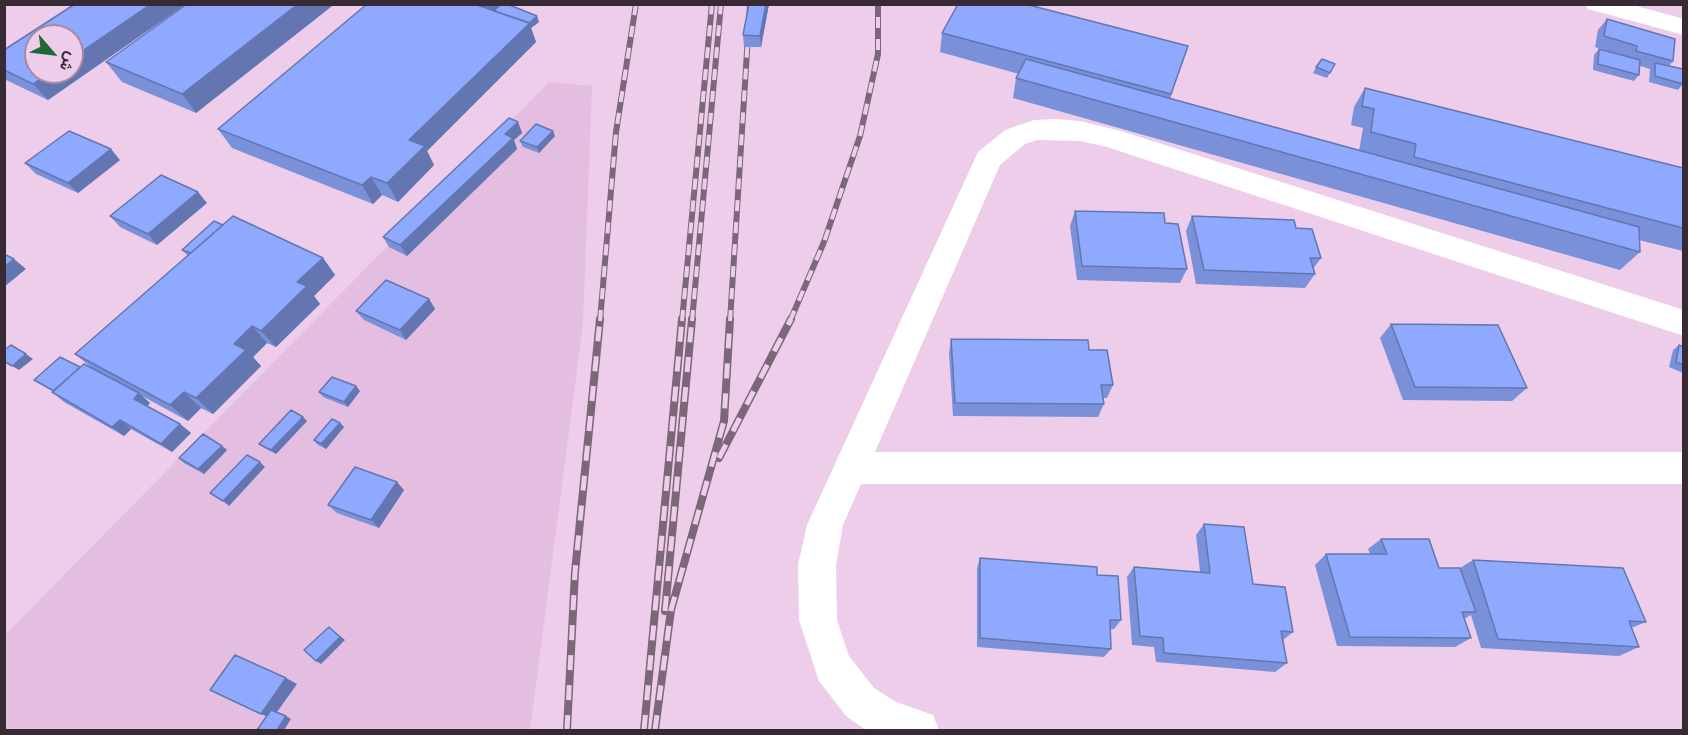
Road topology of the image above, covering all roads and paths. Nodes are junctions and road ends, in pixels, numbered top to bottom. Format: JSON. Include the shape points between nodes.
{"nodes":[{"id":1,"x":1597,"y":4,"type":"edge"},
{"id":2,"x":1683,"y":27,"type":"edge"},
{"id":3,"x":1683,"y":323,"type":"edge"},
{"id":4,"x":850,"y":468,"type":"junction"},
{"id":5,"x":1683,"y":468,"type":"edge"},
{"id":6,"x":918,"y":730,"type":"edge"}],
"edges":[{"from":1,"to":2,"type":"street"},
{"from":3,"to":4,"type":"street","via":[[1111,138],[1080,131],[1035,130],[1015,137],[988,159]]},
{"from":4,"to":5,"type":"street"},
{"from":4,"to":6,"type":"street","via":[[825,525],[817,565],[818,620],[833,667],[860,702],[885,719]]}]}
